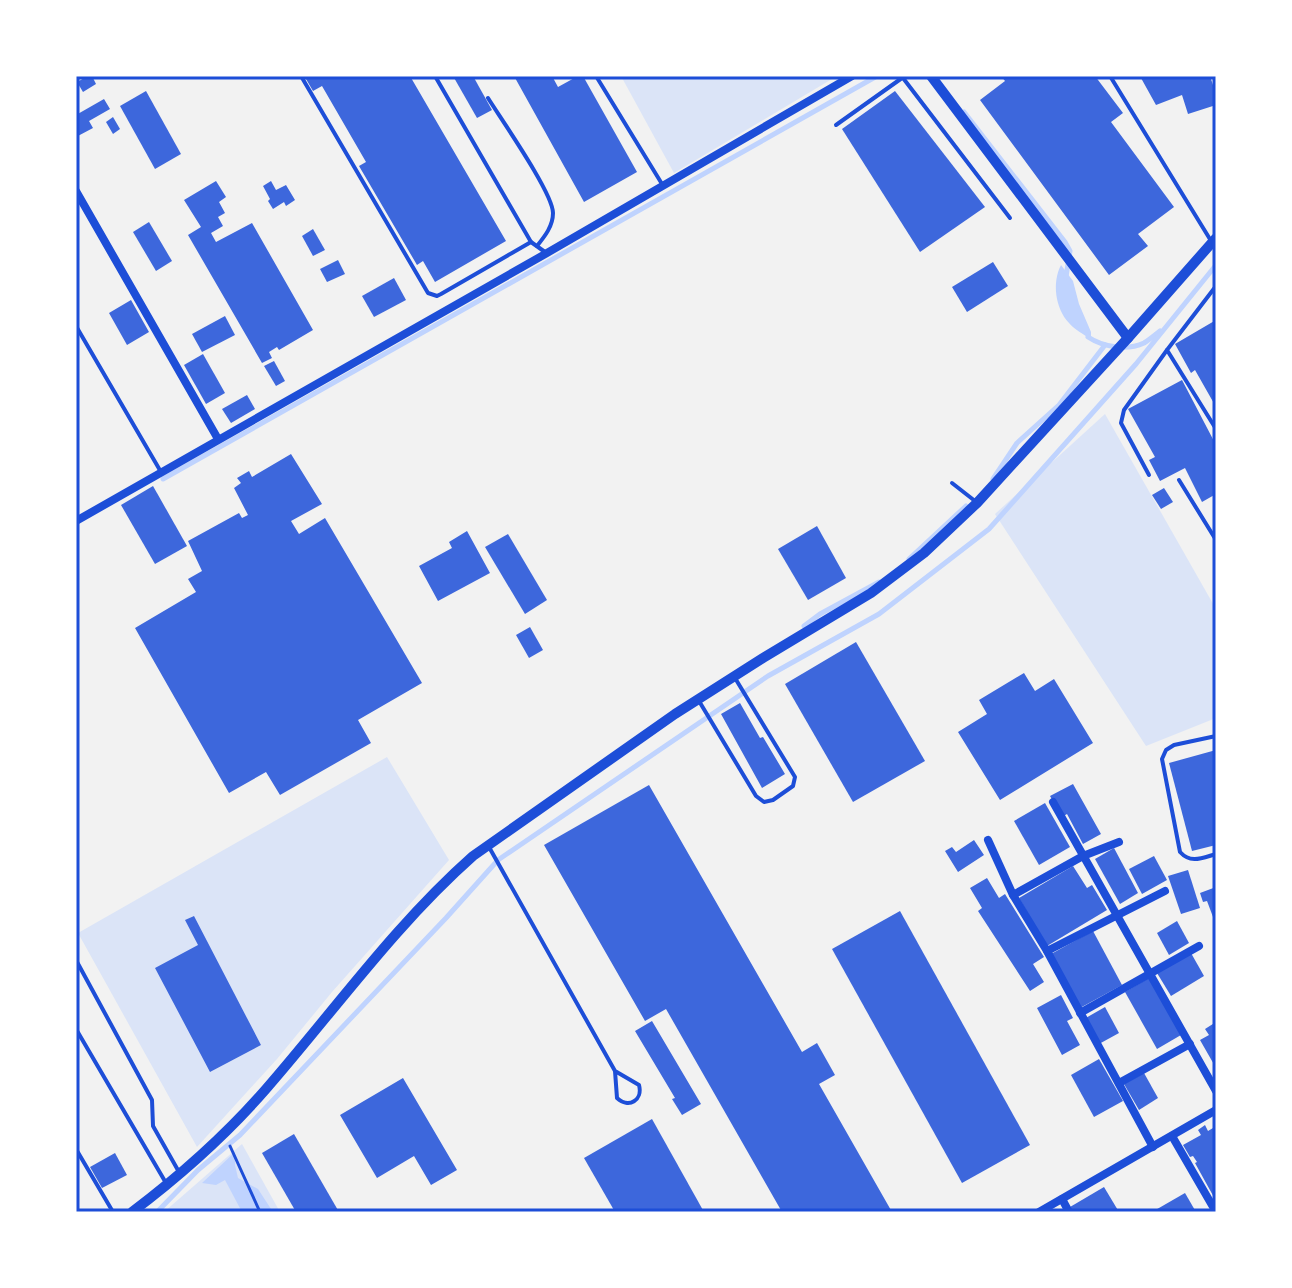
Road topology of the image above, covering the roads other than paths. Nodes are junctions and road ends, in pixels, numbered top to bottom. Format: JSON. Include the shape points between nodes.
{"nodes":[{"id":1,"x":301,"y":76,"type":"edge"},
{"id":2,"x":435,"y":76,"type":"edge"},
{"id":3,"x":596,"y":76,"type":"edge"},
{"id":4,"x":852,"y":76,"type":"edge"},
{"id":5,"x":931,"y":76,"type":"edge"},
{"id":6,"x":1110,"y":76,"type":"edge"},
{"id":7,"x":902,"y":77,"type":"edge"},
{"id":8,"x":488,"y":98,"type":"dead end"},
{"id":9,"x":836,"y":125,"type":"dead end"},
{"id":10,"x":663,"y":186,"type":"junction"},
{"id":11,"x":76,"y":191,"type":"edge"},
{"id":12,"x":1010,"y":218,"type":"dead end"},
{"id":13,"x":531,"y":242,"type":"junction"},
{"id":14,"x":1215,"y":243,"type":"edge"},
{"id":15,"x":537,"y":246,"type":"junction"},
{"id":16,"x":547,"y":253,"type":"junction"},
{"id":17,"x":1216,"y":286,"type":"edge"},
{"id":18,"x":76,"y":326,"type":"edge"},
{"id":19,"x":1128,"y":338,"type":"junction"},
{"id":20,"x":1167,"y":350,"type":"junction"},
{"id":21,"x":1216,"y":429,"type":"edge"},
{"id":22,"x":218,"y":439,"type":"junction"},
{"id":23,"x":161,"y":472,"type":"junction"},
{"id":24,"x":1149,"y":475,"type":"dead end"},
{"id":25,"x":1179,"y":480,"type":"dead end"},
{"id":26,"x":952,"y":483,"type":"dead end"},
{"id":27,"x":977,"y":503,"type":"junction"},
{"id":28,"x":76,"y":521,"type":"edge"},
{"id":29,"x":1216,"y":540,"type":"edge"},
{"id":30,"x":734,"y":675,"type":"junction"},
{"id":31,"x":697,"y":699,"type":"junction"},
{"id":32,"x":1216,"y":736,"type":"edge"},
{"id":33,"x":1053,"y":802,"type":"dead end"},
{"id":34,"x":988,"y":840,"type":"dead end"},
{"id":35,"x":1119,"y":842,"type":"dead end"},
{"id":36,"x":487,"y":845,"type":"junction"},
{"id":37,"x":1216,"y":854,"type":"edge"},
{"id":38,"x":1083,"y":856,"type":"junction"},
{"id":39,"x":1165,"y":891,"type":"dead end"},
{"id":40,"x":1013,"y":895,"type":"junction"},
{"id":41,"x":1117,"y":914,"type":"junction"},
{"id":42,"x":1199,"y":946,"type":"dead end"},
{"id":43,"x":1047,"y":951,"type":"junction"},
{"id":44,"x":76,"y":960,"type":"edge"},
{"id":45,"x":1151,"y":974,"type":"junction"},
{"id":46,"x":1080,"y":1013,"type":"junction"},
{"id":47,"x":76,"y":1029,"type":"edge"},
{"id":48,"x":1190,"y":1044,"type":"junction"},
{"id":49,"x":615,"y":1071,"type":"junction"},
{"id":50,"x":1119,"y":1083,"type":"junction"},
{"id":51,"x":1216,"y":1091,"type":"edge"},
{"id":52,"x":1216,"y":1110,"type":"edge"},
{"id":53,"x":1172,"y":1136,"type":"junction"},
{"id":54,"x":1153,"y":1147,"type":"junction"},
{"id":55,"x":76,"y":1149,"type":"edge"},
{"id":56,"x":180,"y":1174,"type":"junction"},
{"id":57,"x":167,"y":1185,"type":"junction"},
{"id":58,"x":1062,"y":1199,"type":"junction"},
{"id":59,"x":113,"y":1212,"type":"edge"},
{"id":60,"x":132,"y":1212,"type":"edge"},
{"id":61,"x":1039,"y":1212,"type":"edge"},
{"id":62,"x":1069,"y":1212,"type":"edge"},
{"id":63,"x":1216,"y":1212,"type":"edge"}],
"edges":[{"from":1,"to":13,"type":"lane","via":[[428,293],[437,296]]},
{"from":2,"to":13,"type":"lane"},
{"from":3,"to":10,"type":"lane"},
{"from":4,"to":10,"type":"street"},
{"from":5,"to":19,"type":"street"},
{"from":6,"to":14,"type":"lane"},
{"from":7,"to":9,"type":"lane"},
{"from":7,"to":12,"type":"lane"},
{"from":8,"to":15,"type":"lane","via":[[551,200],[550,228]]},
{"from":10,"to":16,"type":"street"},
{"from":11,"to":22,"type":"street"},
{"from":13,"to":15,"type":"lane"},
{"from":14,"to":19,"type":"street"},
{"from":15,"to":16,"type":"lane"},
{"from":16,"to":22,"type":"street"},
{"from":17,"to":20,"type":"lane"},
{"from":18,"to":23,"type":"lane"},
{"from":19,"to":27,"type":"street"},
{"from":20,"to":21,"type":"lane"},
{"from":20,"to":24,"type":"lane","via":[[1120,418]]},
{"from":22,"to":23,"type":"street"},
{"from":23,"to":28,"type":"street"},
{"from":25,"to":29,"type":"lane"},
{"from":26,"to":27,"type":"lane"},
{"from":27,"to":30,"type":"street","via":[[888,581]]},
{"from":30,"to":31,"type":"street"},
{"from":30,"to":31,"type":"lane","via":[[795,777],[793,786],[773,800],[764,802],[756,796]]},
{"from":31,"to":36,"type":"street"},
{"from":32,"to":37,"type":"lane","via":[[1174,745],[1162,759],[1180,852],[1193,860]]},
{"from":33,"to":38,"type":"street"},
{"from":34,"to":40,"type":"street"},
{"from":35,"to":38,"type":"street"},
{"from":36,"to":49,"type":"lane"},
{"from":36,"to":56,"type":"street","via":[[446,881],[265,1090]]},
{"from":38,"to":40,"type":"street"},
{"from":38,"to":41,"type":"street"},
{"from":39,"to":41,"type":"street"},
{"from":40,"to":43,"type":"street"},
{"from":41,"to":43,"type":"street"},
{"from":41,"to":45,"type":"street"},
{"from":42,"to":45,"type":"street"},
{"from":43,"to":46,"type":"street"},
{"from":44,"to":56,"type":"lane","via":[[152,1100],[153,1126]]},
{"from":45,"to":46,"type":"street"},
{"from":45,"to":48,"type":"street"},
{"from":46,"to":50,"type":"street"},
{"from":47,"to":57,"type":"lane"},
{"from":48,"to":50,"type":"street"},
{"from":48,"to":51,"type":"street"},
{"from":49,"to":49,"type":"lane","via":[[617,1098],[634,1103],[639,1085]]},
{"from":50,"to":54,"type":"street"},
{"from":52,"to":53,"type":"street"},
{"from":53,"to":54,"type":"street"},
{"from":53,"to":63,"type":"street"},
{"from":54,"to":58,"type":"street"},
{"from":55,"to":59,"type":"lane"},
{"from":56,"to":57,"type":"street"},
{"from":57,"to":60,"type":"street"},
{"from":58,"to":61,"type":"street"},
{"from":58,"to":62,"type":"street"}]}
